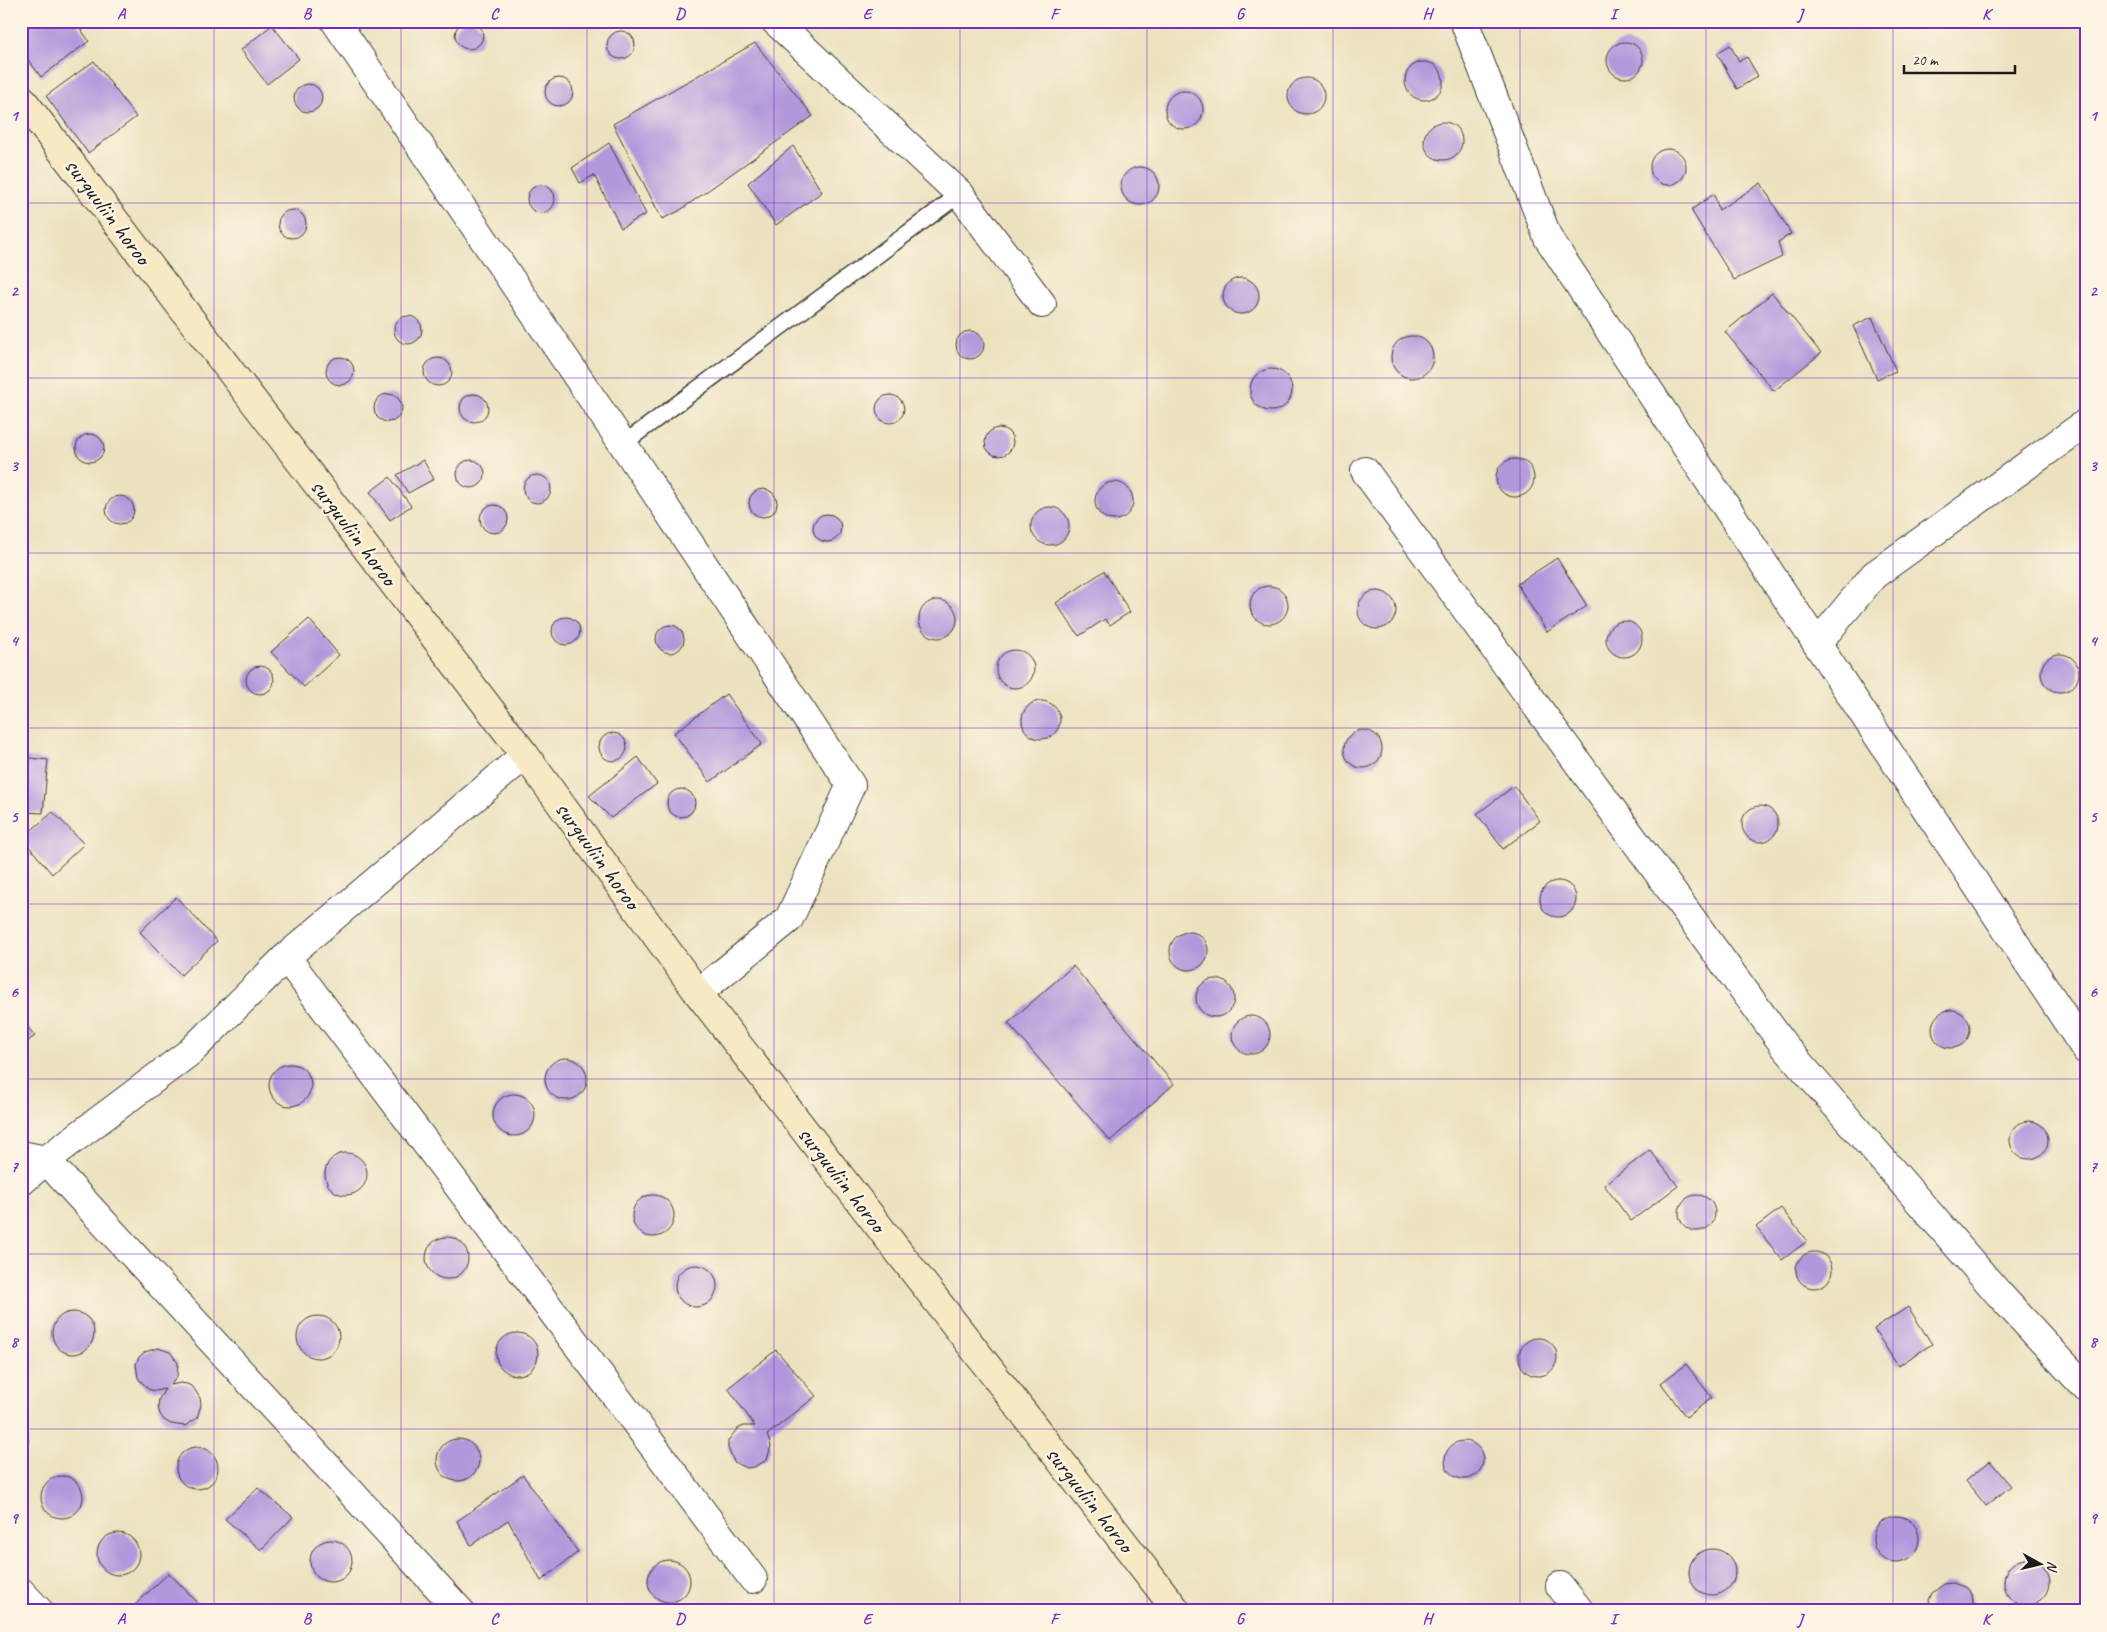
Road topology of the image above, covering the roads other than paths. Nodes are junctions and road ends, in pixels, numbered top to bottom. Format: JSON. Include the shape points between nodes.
{"nodes":[{"id":1,"x":335,"y":21,"type":"edge"},
{"id":2,"x":775,"y":21,"type":"edge"},
{"id":3,"x":1464,"y":21,"type":"edge"},
{"id":4,"x":21,"y":98,"type":"edge"},
{"id":5,"x":960,"y":194,"type":"junction"},
{"id":6,"x":1042,"y":304,"type":"dead end"},
{"id":7,"x":2086,"y":423,"type":"edge"},
{"id":8,"x":623,"y":444,"type":"junction"},
{"id":9,"x":1365,"y":471,"type":"dead end"},
{"id":10,"x":1817,"y":644,"type":"junction"},
{"id":11,"x":525,"y":755,"type":"junction"},
{"id":12,"x":286,"y":957,"type":"junction"},
{"id":13,"x":698,"y":993,"type":"junction"},
{"id":14,"x":2086,"y":1050,"type":"edge"},
{"id":15,"x":34,"y":1157,"type":"edge"},
{"id":16,"x":21,"y":1182,"type":"edge"},
{"id":17,"x":2086,"y":1388,"type":"edge"},
{"id":18,"x":753,"y":1579,"type":"dead end"},
{"id":19,"x":1560,"y":1586,"type":"dead end"},
{"id":20,"x":21,"y":1592,"type":"edge"},
{"id":21,"x":39,"y":1611,"type":"edge"},
{"id":22,"x":460,"y":1611,"type":"edge"},
{"id":23,"x":1177,"y":1611,"type":"edge"},
{"id":24,"x":1580,"y":1611,"type":"edge"}],
"edges":[{"from":1,"to":8,"type":"street"},
{"from":2,"to":5,"type":"street"},
{"from":3,"to":10,"type":"street","via":[[1548,238]]},
{"from":4,"to":11,"type":"street","name":"surguuliin horoo"},
{"from":5,"to":6,"type":"street"},
{"from":5,"to":8,"type":"lane"},
{"from":7,"to":10,"type":"street","via":[[1874,575]]},
{"from":8,"to":13,"type":"street","via":[[851,785],[789,919]]},
{"from":9,"to":17,"type":"street","via":[[1786,1048],[1999,1294]]},
{"from":10,"to":14,"type":"street"},
{"from":11,"to":12,"type":"street"},
{"from":11,"to":13,"type":"street","name":"surguuliin horoo"},
{"from":12,"to":15,"type":"street","via":[[190,1052]]},
{"from":12,"to":18,"type":"street"},
{"from":13,"to":23,"type":"street","name":"surguuliin horoo"},
{"from":15,"to":16,"type":"street"},
{"from":15,"to":22,"type":"street"},
{"from":19,"to":24,"type":"street"},
{"from":20,"to":21,"type":"street"}]}
